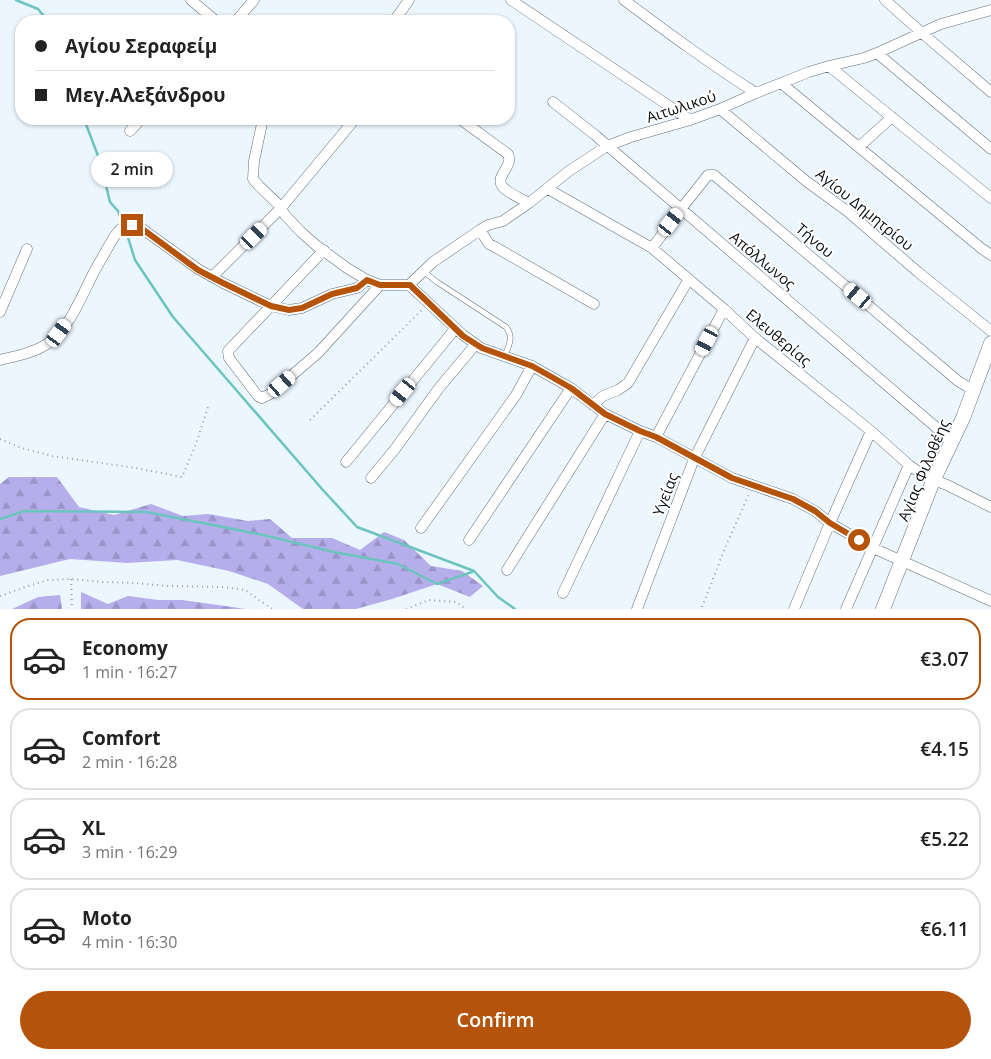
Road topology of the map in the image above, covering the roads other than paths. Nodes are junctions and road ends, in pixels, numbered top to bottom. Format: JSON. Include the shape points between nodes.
{"nodes":[{"id":1,"x":191,"y":0,"type":"edge"},
{"id":2,"x":254,"y":0,"type":"edge"},
{"id":3,"x":409,"y":0,"type":"edge"},
{"id":4,"x":511,"y":0,"type":"edge"},
{"id":5,"x":624,"y":0,"type":"edge"},
{"id":6,"x":885,"y":0,"type":"edge"},
{"id":7,"x":991,"y":10,"type":"edge"},
{"id":8,"x":209,"y":15,"type":"edge"},
{"id":9,"x":241,"y":15,"type":"edge"},
{"id":10,"x":398,"y":15,"type":"edge"},
{"id":11,"x":922,"y":33,"type":"junction"},
{"id":12,"x":877,"y":53,"type":"junction"},
{"id":13,"x":829,"y":66,"type":"junction"},
{"id":14,"x":781,"y":82,"type":"junction"},
{"id":15,"x":991,"y":92,"type":"edge"},
{"id":16,"x":756,"y":93,"type":"junction"},
{"id":17,"x":553,"y":102,"type":"dead end"},
{"id":18,"x":720,"y":109,"type":"junction"},
{"id":19,"x":892,"y":117,"type":"junction"},
{"id":20,"x":690,"y":120,"type":"junction"},
{"id":21,"x":136,"y":125,"type":"edge"},
{"id":22,"x":262,"y":125,"type":"edge"},
{"id":23,"x":350,"y":125,"type":"edge"},
{"id":24,"x":468,"y":125,"type":"edge"},
{"id":25,"x":130,"y":131,"type":"dead end"},
{"id":26,"x":606,"y":146,"type":"junction"},
{"id":27,"x":859,"y":147,"type":"junction"},
{"id":28,"x":991,"y":149,"type":"edge"},
{"id":29,"x":548,"y":189,"type":"junction"},
{"id":30,"x":991,"y":198,"type":"edge"},
{"id":31,"x":529,"y":203,"type":"junction"},
{"id":32,"x":281,"y":208,"type":"junction"},
{"id":33,"x":681,"y":209,"type":"junction"},
{"id":34,"x":480,"y":230,"type":"junction"},
{"id":35,"x":652,"y":248,"type":"junction"},
{"id":36,"x":27,"y":249,"type":"dead end"},
{"id":37,"x":324,"y":250,"type":"junction"},
{"id":38,"x":991,"y":255,"type":"edge"},
{"id":39,"x":423,"y":271,"type":"junction"},
{"id":40,"x":212,"y":277,"type":"junction"},
{"id":41,"x":688,"y":279,"type":"junction"},
{"id":42,"x":367,"y":280,"type":"junction"},
{"id":43,"x":380,"y":285,"type":"junction"},
{"id":44,"x":410,"y":285,"type":"junction"},
{"id":45,"x":594,"y":304,"type":"dead end"},
{"id":46,"x":271,"y":306,"type":"junction"},
{"id":47,"x":724,"y":308,"type":"junction"},
{"id":48,"x":0,"y":312,"type":"edge"},
{"id":49,"x":455,"y":329,"type":"junction"},
{"id":50,"x":991,"y":331,"type":"edge"},
{"id":51,"x":755,"y":338,"type":"junction"},
{"id":52,"x":991,"y":342,"type":"edge"},
{"id":53,"x":476,"y":344,"type":"junction"},
{"id":54,"x":505,"y":356,"type":"junction"},
{"id":55,"x":0,"y":360,"type":"edge"},
{"id":56,"x":987,"y":365,"type":"edge"},
{"id":57,"x":532,"y":366,"type":"junction"},
{"id":58,"x":571,"y":388,"type":"junction"},
{"id":59,"x":972,"y":390,"type":"junction"},
{"id":60,"x":593,"y":404,"type":"junction"},
{"id":61,"x":605,"y":414,"type":"junction"},
{"id":62,"x":640,"y":431,"type":"junction"},
{"id":63,"x":871,"y":431,"type":"junction"},
{"id":64,"x":656,"y":437,"type":"junction"},
{"id":65,"x":952,"y":441,"type":"junction"},
{"id":66,"x":694,"y":459,"type":"junction"},
{"id":67,"x":346,"y":462,"type":"dead end"},
{"id":68,"x":909,"y":464,"type":"junction"},
{"id":69,"x":371,"y":478,"type":"dead end"},
{"id":70,"x":933,"y":481,"type":"junction"},
{"id":71,"x":991,"y":506,"type":"edge"},
{"id":72,"x":830,"y":523,"type":"junction"},
{"id":73,"x":421,"y":528,"type":"dead end"},
{"id":74,"x":469,"y":540,"type":"dead end"},
{"id":75,"x":873,"y":548,"type":"junction"},
{"id":76,"x":902,"y":562,"type":"junction"},
{"id":77,"x":507,"y":570,"type":"dead end"},
{"id":78,"x":563,"y":593,"type":"dead end"},
{"id":79,"x":991,"y":601,"type":"edge"},
{"id":80,"x":637,"y":609,"type":"edge"},
{"id":81,"x":794,"y":609,"type":"edge"},
{"id":82,"x":846,"y":609,"type":"edge"},
{"id":83,"x":883,"y":609,"type":"edge"}],
"edges":[{"from":1,"to":8,"type":"street"},
{"from":2,"to":9,"type":"street"},
{"from":3,"to":10,"type":"street"},
{"from":4,"to":20,"type":"street"},
{"from":5,"to":16,"type":"street"},
{"from":6,"to":11,"type":"street"},
{"from":7,"to":11,"type":"street","name":"Αιτωλικού","via":[[941,24]]},
{"from":11,"to":12,"type":"street","name":"Αιτωλικού"},
{"from":11,"to":15,"type":"street"},
{"from":12,"to":13,"type":"street","name":"Αιτωλικού"},
{"from":12,"to":28,"type":"street"},
{"from":13,"to":14,"type":"street","name":"Αιτωλικού"},
{"from":13,"to":19,"type":"street"},
{"from":14,"to":16,"type":"street","name":"Αιτωλικού"},
{"from":14,"to":27,"type":"street"},
{"from":16,"to":18,"type":"street","name":"Αιτωλικού"},
{"from":17,"to":26,"type":"street","name":"Απόλλωνος"},
{"from":18,"to":20,"type":"street","name":"Αιτωλικού"},
{"from":18,"to":50,"type":"street","name":"Αγίου Δημητρίου"},
{"from":19,"to":27,"type":"street"},
{"from":19,"to":30,"type":"street"},
{"from":20,"to":26,"type":"street","name":"Αιτωλικού"},
{"from":21,"to":25,"type":"street"},
{"from":22,"to":32,"type":"street","via":[[253,179]]},
{"from":23,"to":32,"type":"street"},
{"from":24,"to":31,"type":"street","via":[[510,156],[501,184]]},
{"from":26,"to":29,"type":"street","name":"Αιτωλικού"},
{"from":26,"to":33,"type":"street","name":"Απόλλωνος"},
{"from":27,"to":38,"type":"street"},
{"from":29,"to":31,"type":"street","name":"Αιτωλικού"},
{"from":29,"to":35,"type":"street","name":"Ελευθερίας"},
{"from":31,"to":34,"type":"street","name":"Αιτωλικού","via":[[503,221]]},
{"from":32,"to":37,"type":"street","via":[[301,232]]},
{"from":32,"to":40,"type":"street"},
{"from":33,"to":35,"type":"street","name":"Τήνου"},
{"from":33,"to":59,"type":"street","name":"Τήνου","via":[[708,175],[714,175],[958,382]]},
{"from":33,"to":65,"type":"street","name":"Απόλλωνος"},
{"from":34,"to":39,"type":"street","name":"Αιτωλικού"},
{"from":34,"to":45,"type":"street","via":[[490,244]]},
{"from":35,"to":41,"type":"street","name":"Ελευθερίας"},
{"from":36,"to":48,"type":"street"},
{"from":37,"to":42,"type":"street"},
{"from":37,"to":46,"type":"street"},
{"from":39,"to":44,"type":"street","name":"Αιτωλικού"},
{"from":39,"to":54,"type":"lane","via":[[506,327],[510,338]]},
{"from":40,"to":46,"type":"street"},
{"from":40,"to":55,"type":"street","via":[[141,228],[123,227],[117,232],[59,333],[39,348]]},
{"from":41,"to":47,"type":"street","name":"Ελευθερίας"},
{"from":41,"to":60,"type":"street","via":[[628,383]]},
{"from":42,"to":43,"type":"street"},
{"from":42,"to":46,"type":"street","via":[[357,288],[332,294],[302,308],[289,310]]},
{"from":43,"to":44,"type":"street"},
{"from":43,"to":46,"type":"street","via":[[318,353],[262,398],[256,395],[228,353]]},
{"from":44,"to":49,"type":"street"},
{"from":47,"to":51,"type":"street","name":"Ελευθερίας"},
{"from":47,"to":64,"type":"street"},
{"from":49,"to":53,"type":"street"},
{"from":49,"to":67,"type":"street"},
{"from":51,"to":63,"type":"street","name":"Ελευθερίας"},
{"from":51,"to":66,"type":"street","name":"Υγείας"},
{"from":52,"to":56,"type":"street","name":"Αγίας Φιλοθέης"},
{"from":53,"to":54,"type":"street"},
{"from":53,"to":69,"type":"street"},
{"from":54,"to":57,"type":"street"},
{"from":56,"to":59,"type":"street","name":"Αγίας Φιλοθέης"},
{"from":57,"to":58,"type":"street"},
{"from":57,"to":73,"type":"street","via":[[516,395]]},
{"from":58,"to":60,"type":"street"},
{"from":58,"to":74,"type":"street"},
{"from":59,"to":65,"type":"street","name":"Αγίας Φιλοθέης"},
{"from":60,"to":61,"type":"street"},
{"from":61,"to":62,"type":"street"},
{"from":61,"to":77,"type":"street"},
{"from":62,"to":64,"type":"street"},
{"from":62,"to":78,"type":"street"},
{"from":63,"to":68,"type":"street","name":"Ελευθερίας"},
{"from":63,"to":72,"type":"street"},
{"from":64,"to":66,"type":"street"},
{"from":65,"to":70,"type":"street","name":"Αγίας Φιλοθέης"},
{"from":66,"to":72,"type":"street","via":[[732,478],[793,499]]},
{"from":66,"to":80,"type":"street","name":"Υγείας"},
{"from":68,"to":70,"type":"street","name":"Ελευθερίας"},
{"from":68,"to":75,"type":"street"},
{"from":70,"to":71,"type":"street","name":"Ελευθερίας"},
{"from":70,"to":76,"type":"street","name":"Αγίας Φιλοθέης"},
{"from":72,"to":75,"type":"street"},
{"from":72,"to":81,"type":"street"},
{"from":75,"to":76,"type":"street"},
{"from":75,"to":82,"type":"street"},
{"from":76,"to":79,"type":"street"},
{"from":76,"to":83,"type":"street","name":"Αγίας Φιλοθέης"}]}
